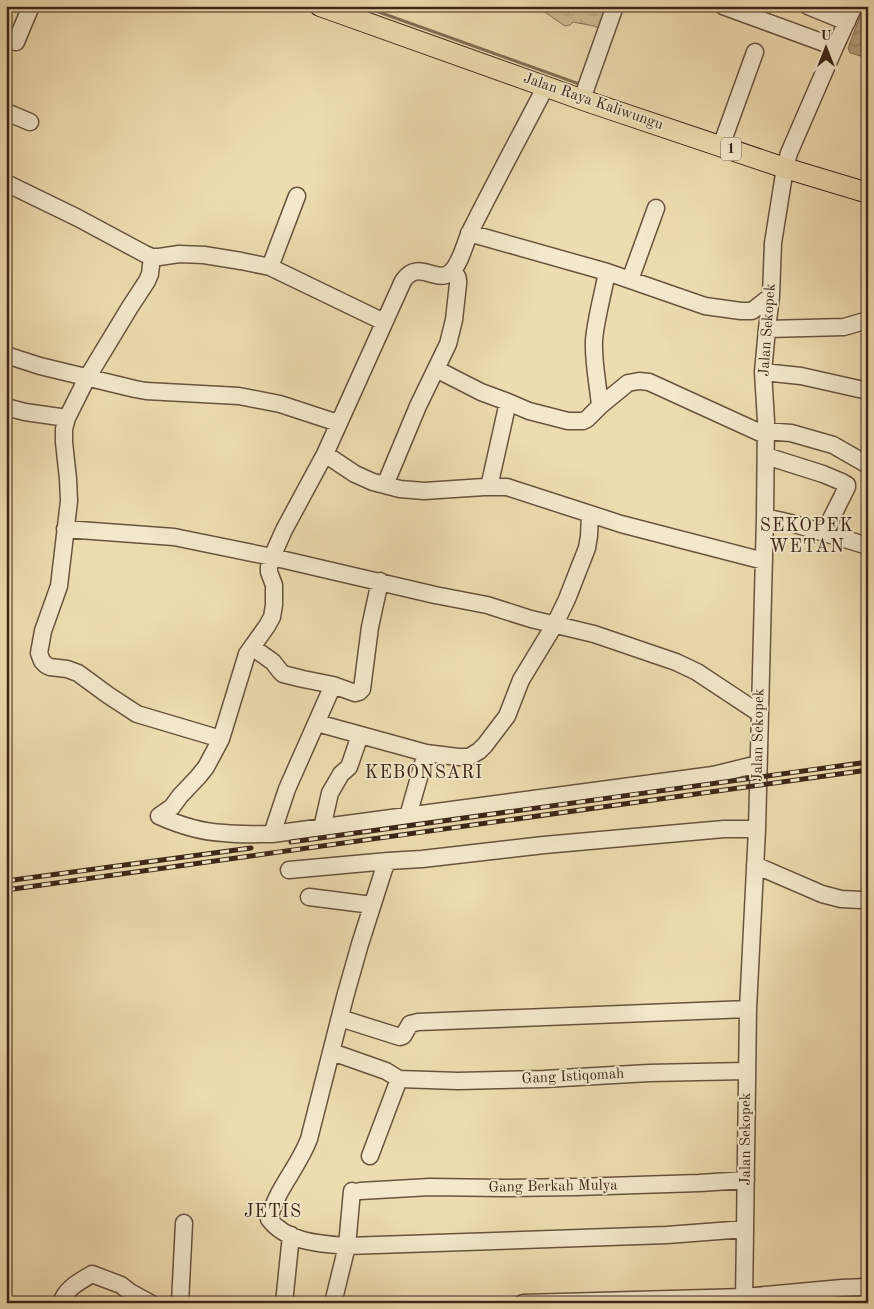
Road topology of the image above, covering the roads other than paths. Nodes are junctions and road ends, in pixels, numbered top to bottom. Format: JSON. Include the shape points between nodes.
{"nodes":[{"id":1,"x":31,"y":6,"type":"edge"},
{"id":2,"x":320,"y":6,"type":"edge"},
{"id":3,"x":615,"y":6,"type":"edge"},
{"id":4,"x":723,"y":6,"type":"edge"},
{"id":5,"x":808,"y":6,"type":"edge"},
{"id":6,"x":854,"y":6,"type":"edge"},
{"id":7,"x":848,"y":22,"type":"junction"},
{"id":8,"x":16,"y":42,"type":"dead end"},
{"id":9,"x":835,"y":48,"type":"junction"},
{"id":10,"x":755,"y":52,"type":"dead end"},
{"id":11,"x":546,"y":86,"type":"junction"},
{"id":12,"x":587,"y":95,"type":"junction"},
{"id":13,"x":7,"y":115,"type":"edge"},
{"id":14,"x":30,"y":122,"type":"dead end"},
{"id":15,"x":721,"y":146,"type":"junction"},
{"id":16,"x":785,"y":168,"type":"junction"},
{"id":17,"x":6,"y":183,"type":"edge"},
{"id":18,"x":868,"y":193,"type":"edge"},
{"id":19,"x":297,"y":196,"type":"dead end"},
{"id":20,"x":656,"y":208,"type":"dead end"},
{"id":21,"x":470,"y":233,"type":"junction"},
{"id":22,"x":152,"y":256,"type":"junction"},
{"id":23,"x":270,"y":267,"type":"junction"},
{"id":24,"x":451,"y":272,"type":"junction"},
{"id":25,"x":607,"y":272,"type":"junction"},
{"id":26,"x":630,"y":280,"type":"junction"},
{"id":27,"x":771,"y":296,"type":"junction"},
{"id":28,"x":868,"y":320,"type":"edge"},
{"id":29,"x":384,"y":322,"type":"junction"},
{"id":30,"x":767,"y":329,"type":"junction"},
{"id":31,"x":6,"y":355,"type":"edge"},
{"id":32,"x":436,"y":369,"type":"junction"},
{"id":33,"x":764,"y":372,"type":"junction"},
{"id":34,"x":87,"y":378,"type":"junction"},
{"id":35,"x":868,"y":391,"type":"edge"},
{"id":36,"x":508,"y":402,"type":"junction"},
{"id":37,"x":600,"y":406,"type":"junction"},
{"id":38,"x":6,"y":407,"type":"edge"},
{"id":39,"x":67,"y":418,"type":"junction"},
{"id":40,"x":338,"y":423,"type":"junction"},
{"id":41,"x":766,"y":431,"type":"junction"},
{"id":42,"x":325,"y":454,"type":"junction"},
{"id":43,"x":766,"y":456,"type":"junction"},
{"id":44,"x":868,"y":465,"type":"edge"},
{"id":45,"x":385,"y":485,"type":"junction"},
{"id":46,"x":489,"y":487,"type":"junction"},
{"id":47,"x":590,"y":514,"type":"junction"},
{"id":48,"x":765,"y":517,"type":"junction"},
{"id":49,"x":65,"y":529,"type":"junction"},
{"id":50,"x":824,"y":533,"type":"junction"},
{"id":51,"x":868,"y":546,"type":"edge"},
{"id":52,"x":272,"y":557,"type":"junction"},
{"id":53,"x":764,"y":561,"type":"junction"},
{"id":54,"x":380,"y":581,"type":"junction"},
{"id":55,"x":555,"y":624,"type":"junction"},
{"id":56,"x":252,"y":647,"type":"junction"},
{"id":57,"x":333,"y":686,"type":"junction"},
{"id":58,"x":759,"y":713,"type":"junction"},
{"id":59,"x":317,"y":723,"type":"junction"},
{"id":60,"x":360,"y":735,"type":"junction"},
{"id":61,"x":221,"y":739,"type":"junction"},
{"id":62,"x":426,"y":753,"type":"junction"},
{"id":63,"x":758,"y":764,"type":"junction"},
{"id":64,"x":408,"y":816,"type":"junction"},
{"id":65,"x":322,"y":828,"type":"junction"},
{"id":66,"x":749,"y":829,"type":"junction"},
{"id":67,"x":272,"y":834,"type":"junction"},
{"id":68,"x":388,"y":861,"type":"junction"},
{"id":69,"x":755,"y":865,"type":"junction"},
{"id":70,"x":289,"y":870,"type":"dead end"},
{"id":71,"x":309,"y":897,"type":"dead end"},
{"id":72,"x":861,"y":900,"type":"dead end"},
{"id":73,"x":372,"y":905,"type":"junction"},
{"id":74,"x":748,"y":1009,"type":"junction"},
{"id":75,"x":340,"y":1018,"type":"junction"},
{"id":76,"x":332,"y":1052,"type":"junction"},
{"id":77,"x":746,"y":1071,"type":"junction"},
{"id":78,"x":399,"y":1079,"type":"junction"},
{"id":79,"x":370,"y":1156,"type":"dead end"},
{"id":80,"x":736,"y":1180,"type":"junction"},
{"id":81,"x":184,"y":1224,"type":"dead end"},
{"id":82,"x":745,"y":1229,"type":"junction"},
{"id":83,"x":291,"y":1235,"type":"junction"},
{"id":84,"x":347,"y":1246,"type":"junction"},
{"id":85,"x":868,"y":1287,"type":"edge"},
{"id":86,"x":744,"y":1300,"type":"edge"},
{"id":87,"x":61,"y":1303,"type":"edge"},
{"id":88,"x":150,"y":1303,"type":"edge"},
{"id":89,"x":180,"y":1303,"type":"edge"},
{"id":90,"x":284,"y":1303,"type":"edge"},
{"id":91,"x":333,"y":1303,"type":"edge"},
{"id":92,"x":523,"y":1303,"type":"edge"}],
"edges":[{"from":1,"to":8,"type":"street"},
{"from":2,"to":11,"type":"main road","name":"Jalan Raya Kaliwungu","number":"1"},
{"from":3,"to":12,"type":"street"},
{"from":4,"to":9,"type":"street"},
{"from":5,"to":7,"type":"street"},
{"from":6,"to":7,"type":"street","name":"Jalan Sekopek"},
{"from":7,"to":9,"type":"street","name":"Jalan Sekopek"},
{"from":9,"to":16,"type":"street","name":"Jalan Sekopek"},
{"from":10,"to":15,"type":"street"},
{"from":11,"to":12,"type":"main road","name":"Jalan Raya Kaliwungu","number":"1"},
{"from":11,"to":21,"type":"street"},
{"from":12,"to":15,"type":"main road","name":"Jalan Raya Kaliwungu","number":"1"},
{"from":13,"to":14,"type":"street"},
{"from":15,"to":16,"type":"main road","name":"Jalan Raya Kaliwungu","number":"1"},
{"from":16,"to":18,"type":"main road","name":"Jalan Raya Kaliwungu","number":"1"},
{"from":16,"to":27,"type":"street","name":"Jalan Sekopek","via":[[773,243]]},
{"from":17,"to":22,"type":"street"},
{"from":19,"to":23,"type":"street"},
{"from":20,"to":26,"type":"street"},
{"from":21,"to":24,"type":"street"},
{"from":21,"to":25,"type":"street"},
{"from":22,"to":23,"type":"street","via":[[204,255]]},
{"from":22,"to":34,"type":"street","via":[[147,281]]},
{"from":23,"to":29,"type":"street"},
{"from":24,"to":29,"type":"street","via":[[440,276],[419,271],[410,273]]},
{"from":24,"to":32,"type":"street","via":[[459,279],[454,320],[448,344]]},
{"from":25,"to":26,"type":"street"},
{"from":25,"to":37,"type":"street","via":[[594,341]]},
{"from":26,"to":27,"type":"street","via":[[705,306],[741,311],[752,311]]},
{"from":27,"to":30,"type":"street","name":"Jalan Sekopek"},
{"from":28,"to":30,"type":"street","via":[[844,327]]},
{"from":29,"to":40,"type":"street"},
{"from":30,"to":33,"type":"street","name":"Jalan Sekopek"},
{"from":31,"to":34,"type":"street"},
{"from":32,"to":36,"type":"street"},
{"from":32,"to":45,"type":"street"},
{"from":33,"to":35,"type":"street","via":[[814,378]]},
{"from":33,"to":41,"type":"street","name":"Jalan Sekopek"},
{"from":34,"to":39,"type":"street"},
{"from":34,"to":40,"type":"street","via":[[146,391],[250,398]]},
{"from":36,"to":37,"type":"street","via":[[568,422],[583,421]]},
{"from":36,"to":46,"type":"street"},
{"from":37,"to":41,"type":"street","via":[[628,384],[649,382]]},
{"from":38,"to":39,"type":"street"},
{"from":39,"to":49,"type":"street","via":[[64,442],[69,501]]},
{"from":40,"to":42,"type":"street"},
{"from":41,"to":43,"type":"street","name":"Jalan Sekopek"},
{"from":41,"to":44,"type":"street","via":[[791,433],[833,445]]},
{"from":42,"to":45,"type":"street","via":[[355,474]]},
{"from":42,"to":52,"type":"street"},
{"from":43,"to":48,"type":"street","name":"Jalan Sekopek"},
{"from":43,"to":50,"type":"street","via":[[847,485]]},
{"from":45,"to":46,"type":"street","via":[[424,490]]},
{"from":46,"to":47,"type":"street","via":[[507,487]]},
{"from":47,"to":53,"type":"street"},
{"from":47,"to":55,"type":"street","via":[[587,548]]},
{"from":48,"to":50,"type":"street"},
{"from":48,"to":53,"type":"street","name":"Jalan Sekopek"},
{"from":49,"to":52,"type":"street","via":[[174,537]]},
{"from":49,"to":61,"type":"street","via":[[58,586],[40,642],[42,660],[50,667],[78,673],[137,714]]},
{"from":50,"to":51,"type":"street"},
{"from":52,"to":54,"type":"street"},
{"from":52,"to":56,"type":"street","via":[[269,567],[274,585],[272,617]]},
{"from":53,"to":58,"type":"street","name":"Jalan Sekopek"},
{"from":54,"to":55,"type":"street","via":[[473,601]]},
{"from":54,"to":57,"type":"street","via":[[362,688],[355,692]]},
{"from":55,"to":58,"type":"street","via":[[676,662]]},
{"from":55,"to":62,"type":"street","via":[[521,680],[507,716],[479,751],[458,757]]},
{"from":56,"to":57,"type":"street","via":[[281,672]]},
{"from":56,"to":61,"type":"street","via":[[247,654]]},
{"from":57,"to":59,"type":"street"},
{"from":58,"to":63,"type":"street","name":"Jalan Sekopek"},
{"from":59,"to":60,"type":"street"},
{"from":59,"to":67,"type":"street","via":[[287,789]]},
{"from":60,"to":62,"type":"street"},
{"from":60,"to":65,"type":"street","via":[[350,767],[341,774],[330,794]]},
{"from":61,"to":67,"type":"street","via":[[202,772],[172,807],[159,816],[212,832]]},
{"from":62,"to":64,"type":"street"},
{"from":63,"to":64,"type":"street","via":[[713,775]]},
{"from":63,"to":66,"type":"street","name":"Jalan Sekopek"},
{"from":64,"to":65,"type":"street"},
{"from":65,"to":67,"type":"street"},
{"from":66,"to":68,"type":"street"},
{"from":66,"to":69,"type":"street","name":"Jalan Sekopek"},
{"from":68,"to":70,"type":"street"},
{"from":68,"to":73,"type":"street"},
{"from":69,"to":72,"type":"street","via":[[822,894]]},
{"from":69,"to":74,"type":"street","name":"Jalan Sekopek"},
{"from":71,"to":73,"type":"street"},
{"from":73,"to":75,"type":"street"},
{"from":74,"to":75,"type":"street","via":[[418,1022],[410,1024],[400,1037]]},
{"from":74,"to":77,"type":"street","name":"Jalan Sekopek"},
{"from":75,"to":76,"type":"street"},
{"from":76,"to":78,"type":"street","via":[[386,1071]]},
{"from":76,"to":83,"type":"street","via":[[304,1153],[282,1186],[269,1219]]},
{"from":77,"to":78,"type":"street","name":"Gang Istiqomah","via":[[458,1081]]},
{"from":77,"to":80,"type":"street","name":"Jalan Sekopek"},
{"from":78,"to":79,"type":"street"},
{"from":80,"to":82,"type":"street","name":"Jalan Sekopek"},
{"from":80,"to":84,"type":"street","name":"Gang Berkah Mulya","via":[[585,1187],[430,1187],[356,1191]]},
{"from":81,"to":89,"type":"street"},
{"from":82,"to":84,"type":"street","via":[[667,1235]]},
{"from":82,"to":86,"type":"street","name":"Jalan Sekopek"},
{"from":83,"to":84,"type":"street","via":[[316,1244]]},
{"from":83,"to":90,"type":"street"},
{"from":84,"to":91,"type":"street"},
{"from":85,"to":86,"type":"street"},
{"from":86,"to":92,"type":"street"},
{"from":87,"to":88,"type":"street","via":[[68,1289],[92,1274],[121,1285]]}]}
